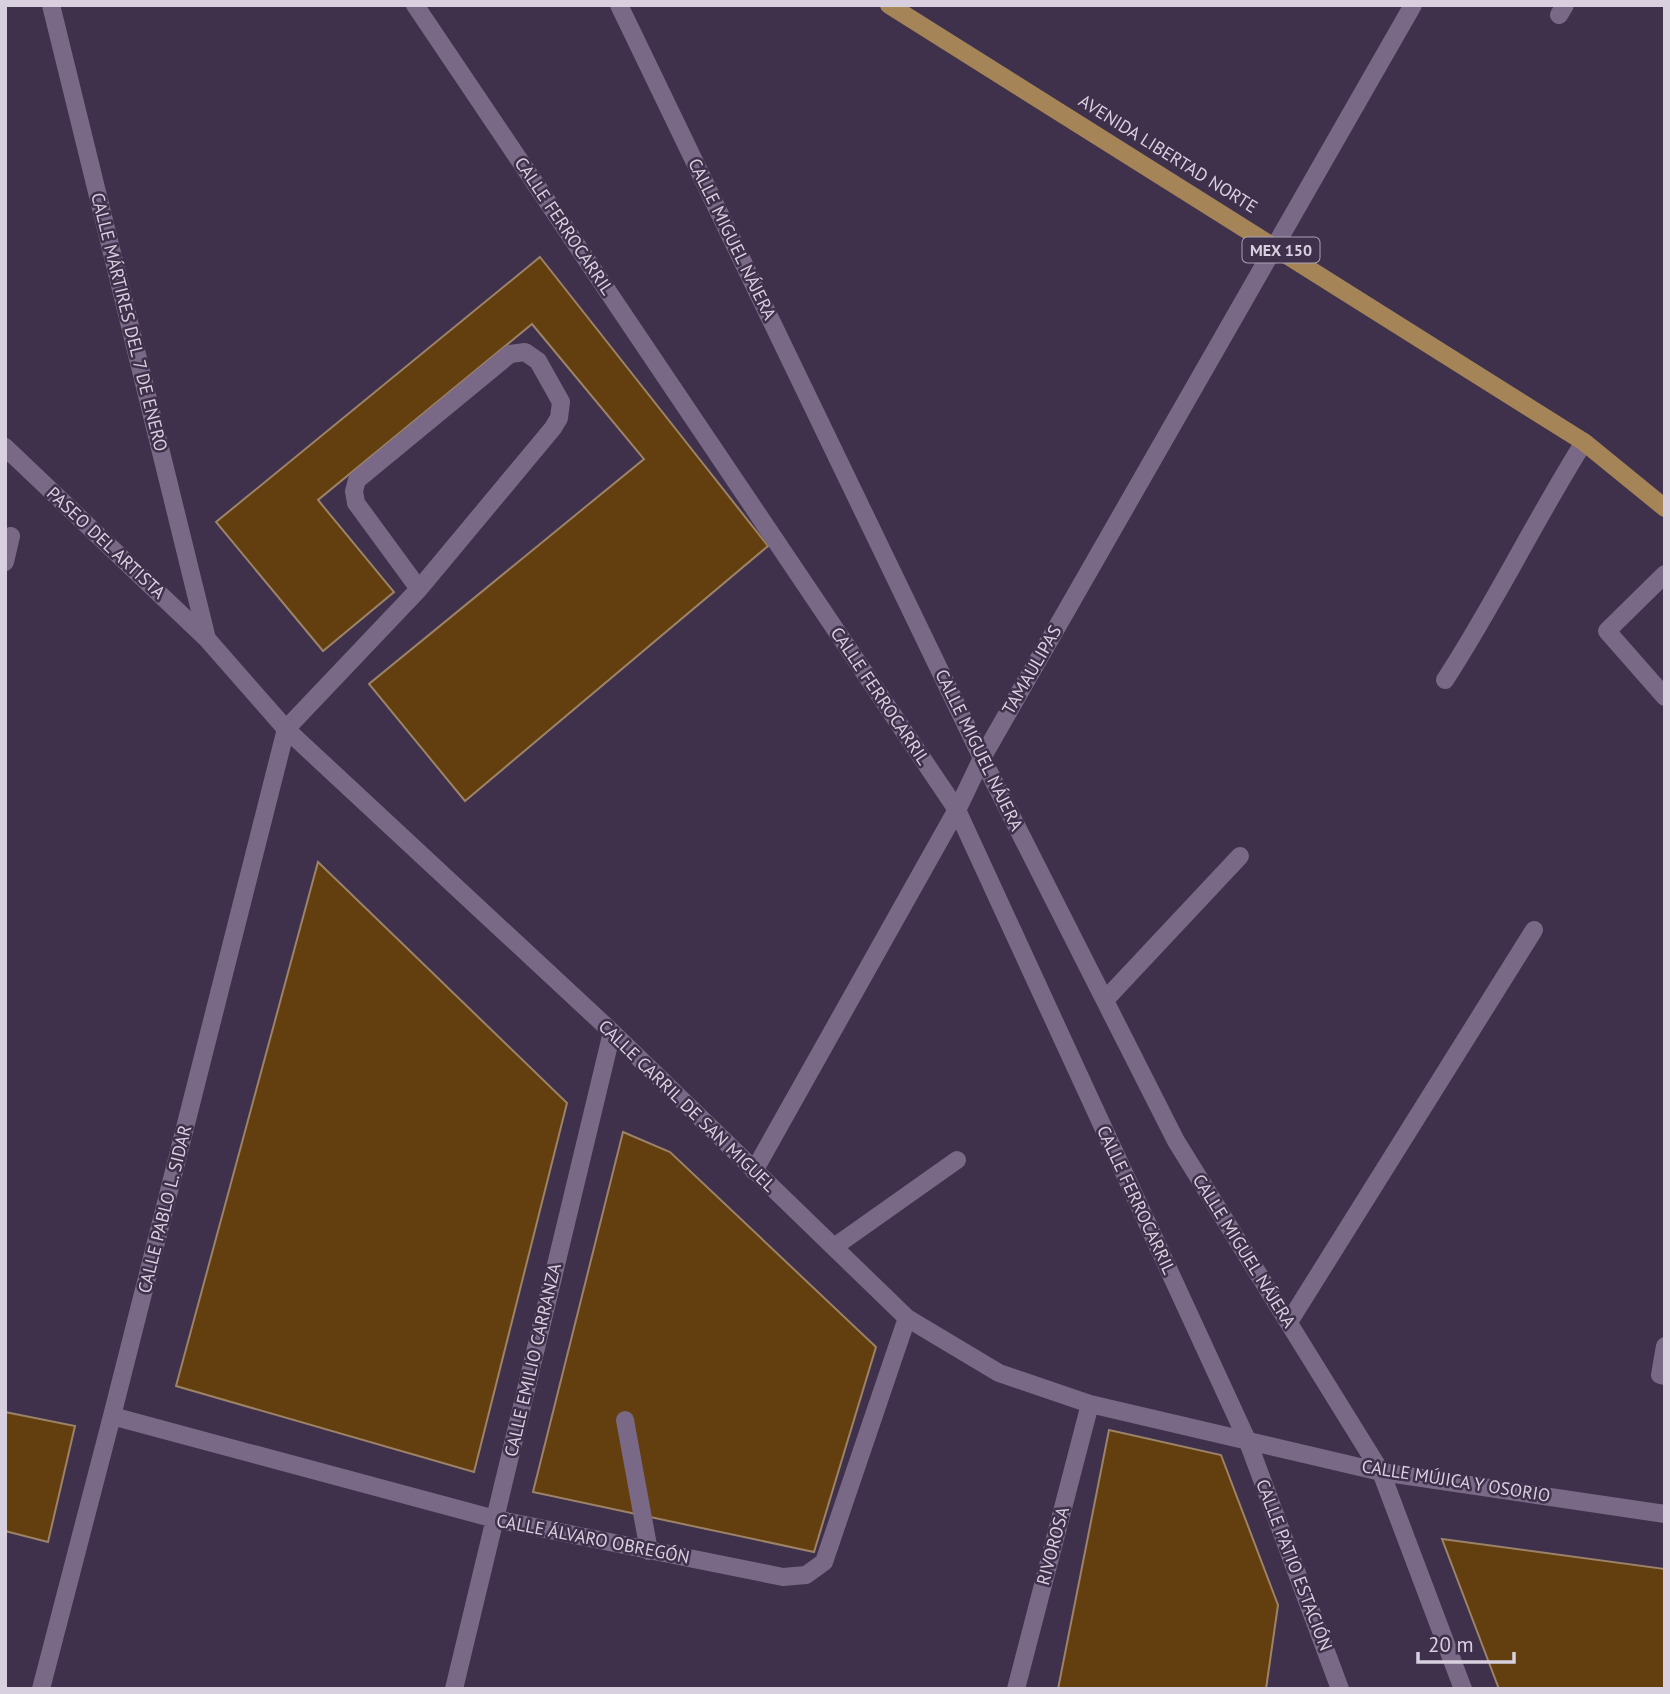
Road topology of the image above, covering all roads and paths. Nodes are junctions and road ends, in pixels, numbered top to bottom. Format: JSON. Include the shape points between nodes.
{"nodes":[{"id":1,"x":51,"y":5,"type":"edge"},
{"id":2,"x":415,"y":5,"type":"edge"},
{"id":3,"x":620,"y":5,"type":"edge"},
{"id":4,"x":889,"y":5,"type":"edge"},
{"id":5,"x":1413,"y":5,"type":"edge"},
{"id":6,"x":1275,"y":246,"type":"junction"},
{"id":7,"x":1584,"y":442,"type":"junction"},
{"id":8,"x":5,"y":447,"type":"edge"},
{"id":9,"x":1665,"y":508,"type":"edge"},
{"id":10,"x":11,"y":536,"type":"dead end"},
{"id":11,"x":5,"y":562,"type":"edge"},
{"id":12,"x":1665,"y":574,"type":"edge"},
{"id":13,"x":419,"y":589,"type":"junction"},
{"id":14,"x":207,"y":639,"type":"junction"},
{"id":15,"x":1445,"y":680,"type":"dead end"},
{"id":16,"x":1665,"y":697,"type":"edge"},
{"id":17,"x":286,"y":729,"type":"junction"},
{"id":18,"x":982,"y":758,"type":"junction"},
{"id":19,"x":957,"y":810,"type":"junction"},
{"id":20,"x":1240,"y":856,"type":"dead end"},
{"id":21,"x":1534,"y":930,"type":"dead end"},
{"id":22,"x":1105,"y":1000,"type":"junction"},
{"id":23,"x":612,"y":1032,"type":"junction"},
{"id":24,"x":957,"y":1160,"type":"dead end"},
{"id":25,"x":754,"y":1171,"type":"junction"},
{"id":26,"x":834,"y":1247,"type":"junction"},
{"id":27,"x":907,"y":1318,"type":"junction"},
{"id":28,"x":1289,"y":1322,"type":"junction"},
{"id":29,"x":1665,"y":1346,"type":"edge"},
{"id":30,"x":1665,"y":1376,"type":"edge"},
{"id":31,"x":1090,"y":1404,"type":"junction"},
{"id":32,"x":112,"y":1416,"type":"junction"},
{"id":33,"x":625,"y":1420,"type":"dead end"},
{"id":34,"x":1248,"y":1442,"type":"junction"},
{"id":35,"x":1381,"y":1472,"type":"junction"},
{"id":36,"x":1665,"y":1512,"type":"edge"},
{"id":37,"x":495,"y":1519,"type":"junction"},
{"id":38,"x":649,"y":1550,"type":"junction"},
{"id":39,"x":41,"y":1689,"type":"edge"},
{"id":40,"x":454,"y":1689,"type":"edge"},
{"id":41,"x":1016,"y":1689,"type":"edge"},
{"id":42,"x":1340,"y":1689,"type":"edge"},
{"id":43,"x":1463,"y":1689,"type":"edge"}],
"edges":[{"from":1,"to":14,"type":"street","name":"CALLE MÁRTIRES DEL 7 DE ENERO"},
{"from":2,"to":19,"type":"street","name":"CALLE FERROCARRIL"},
{"from":3,"to":18,"type":"street","name":"CALLE MIGUEL NÁJERA"},
{"from":4,"to":6,"type":"main road","name":"AVENIDA LIBERTAD NORTE","number":"MEX 150"},
{"from":5,"to":6,"type":"street","name":"TAMAULIPAS"},
{"from":6,"to":7,"type":"main road","name":"AVENIDA LIBERTAD NORTE","number":"MEX 150"},
{"from":6,"to":18,"type":"street","name":"TAMAULIPAS"},
{"from":7,"to":9,"type":"main road","name":"AVENIDA LIBERTAD NORTE","number":"MEX 150"},
{"from":7,"to":15,"type":"street"},
{"from":8,"to":14,"type":"street","name":"PASEO DEL ARTISTA"},
{"from":10,"to":11,"type":"street"},
{"from":12,"to":16,"type":"street","via":[[1607,631]]},
{"from":13,"to":13,"type":"street","via":[[559,418],[561,402],[538,361],[525,352],[510,354],[357,480],[356,503]]},
{"from":13,"to":17,"type":"street"},
{"from":14,"to":17,"type":"street","name":"CALLE CARRIL DE SAN MIGUEL"},
{"from":17,"to":23,"type":"street","name":"CALLE CARRIL DE SAN MIGUEL"},
{"from":17,"to":32,"type":"street","name":"CALLE PABLO L. SIDAR"},
{"from":18,"to":19,"type":"street","name":"TAMAULIPAS"},
{"from":18,"to":22,"type":"street","name":"CALLE MIGUEL NÁJERA"},
{"from":19,"to":25,"type":"street","name":"TAMAULIPAS"},
{"from":19,"to":34,"type":"street","name":"CALLE FERROCARRIL"},
{"from":20,"to":22,"type":"street"},
{"from":21,"to":28,"type":"street"},
{"from":22,"to":28,"type":"street","name":"CALLE MIGUEL NÁJERA","via":[[1176,1141]]},
{"from":23,"to":25,"type":"street","name":"CALLE CARRIL DE SAN MIGUEL"},
{"from":23,"to":37,"type":"street","name":"CALLE EMILIO CARRANZA"},
{"from":24,"to":26,"type":"street"},
{"from":25,"to":26,"type":"street","name":"CALLE CARRIL DE SAN MIGUEL"},
{"from":26,"to":27,"type":"street","name":"CALLE CARRIL DE SAN MIGUEL"},
{"from":27,"to":31,"type":"street","name":"CALLE CARRIL DE SAN MIGUEL","via":[[999,1373]]},
{"from":27,"to":38,"type":"street","name":"CALLE ÁLVARO OBREGÓN","via":[[824,1562],[806,1575],[783,1577]]},
{"from":28,"to":35,"type":"street","name":"CALLE MIGUEL NÁJERA"},
{"from":29,"to":30,"type":"street","via":[[1660,1375]]},
{"from":31,"to":34,"type":"street","name":"CALLE CARRIL DE SAN MIGUEL"},
{"from":31,"to":41,"type":"street","name":"RIVOROSA"},
{"from":32,"to":37,"type":"street","name":"CALLE ÁLVARO OBREGÓN"},
{"from":32,"to":39,"type":"street","name":"CALLE PABLO L. SIDAR"},
{"from":33,"to":38,"type":"street"},
{"from":34,"to":35,"type":"street","name":"CALLE MÚJICA Y OSORIO"},
{"from":34,"to":42,"type":"street","name":"CALLE PATIO ESTACIÓN"},
{"from":35,"to":36,"type":"street","name":"CALLE MÚJICA Y OSORIO"},
{"from":35,"to":43,"type":"street"},
{"from":37,"to":38,"type":"street","name":"CALLE ÁLVARO OBREGÓN"},
{"from":37,"to":40,"type":"street","name":"CALLE EMILIO CARRANZA"}]}
